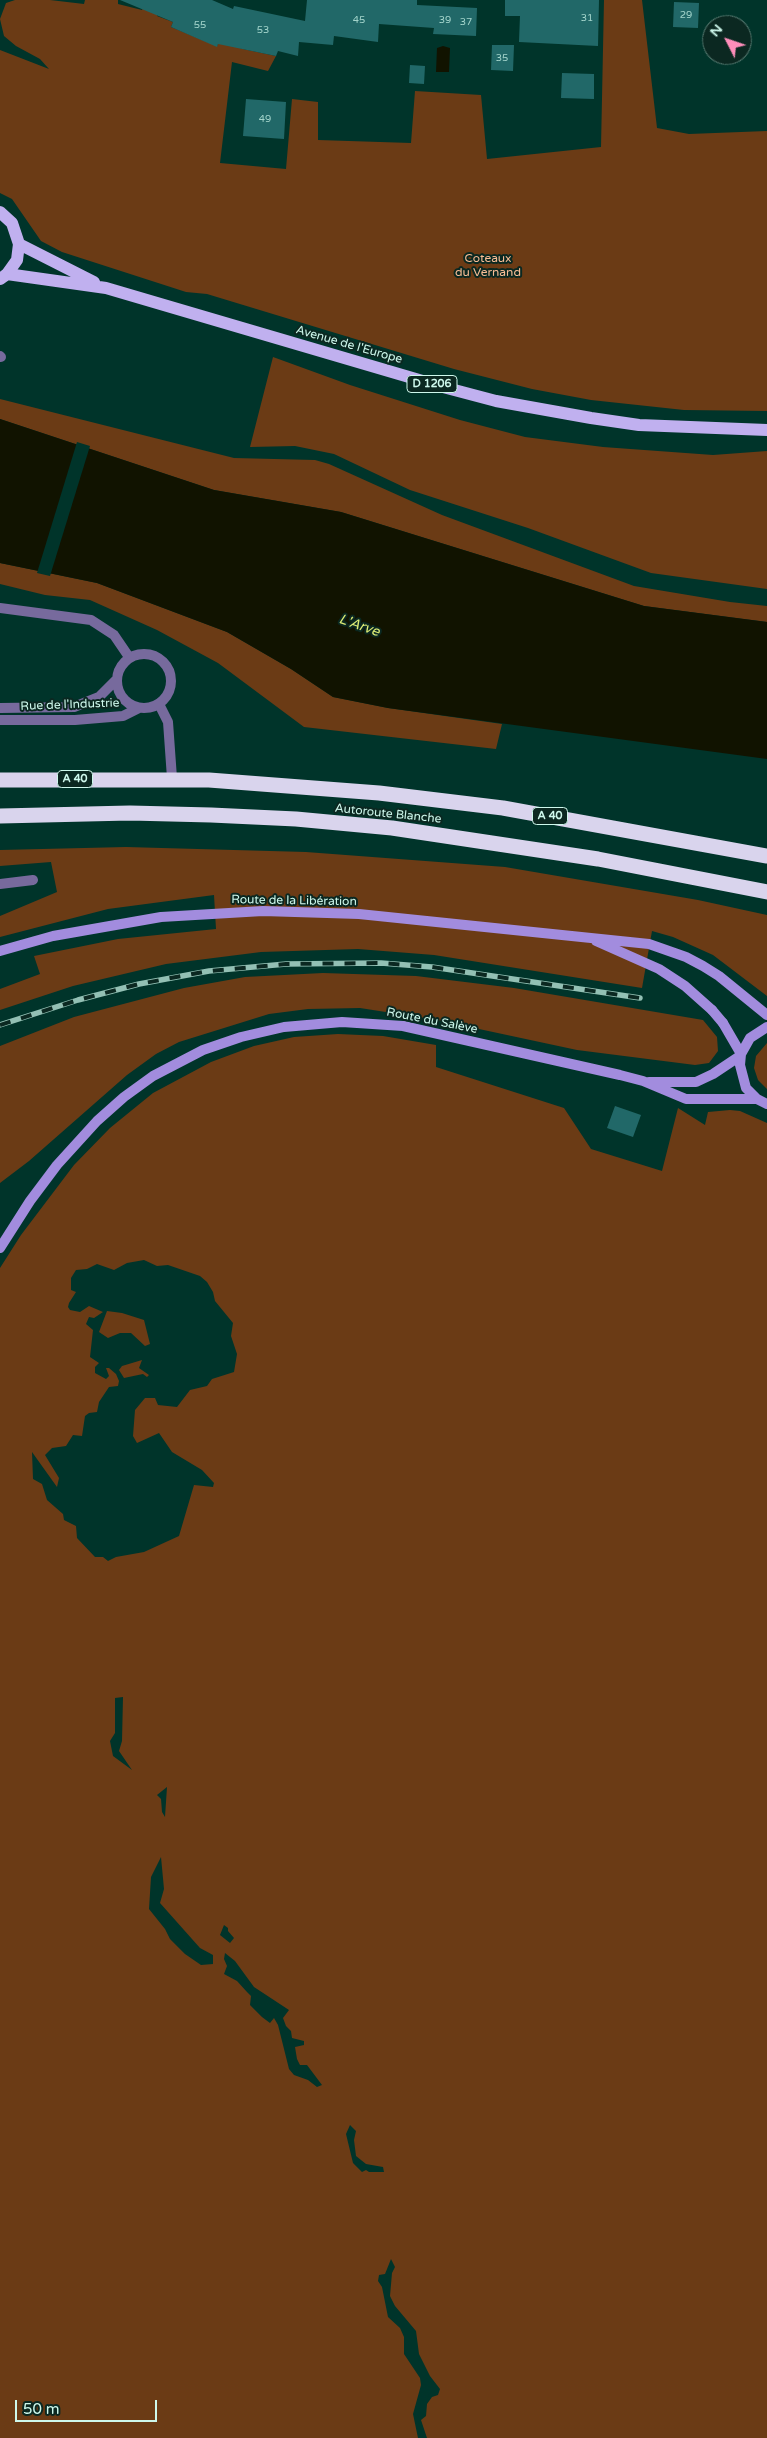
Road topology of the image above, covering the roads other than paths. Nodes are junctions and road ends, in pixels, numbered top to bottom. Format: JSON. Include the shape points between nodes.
{"nodes":[{"id":1,"x":0,"y":212,"type":"edge"},
{"id":2,"x":19,"y":244,"type":"junction"},
{"id":3,"x":4,"y":277,"type":"edge"},
{"id":4,"x":106,"y":288,"type":"junction"},
{"id":5,"x":767,"y":430,"type":"edge"},
{"id":6,"x":0,"y":608,"type":"edge"},
{"id":7,"x":130,"y":658,"type":"junction"},
{"id":8,"x":117,"y":679,"type":"junction"},
{"id":9,"x":159,"y":704,"type":"junction"},
{"id":10,"x":0,"y":708,"type":"edge"},
{"id":11,"x":139,"y":708,"type":"junction"},
{"id":12,"x":0,"y":720,"type":"edge"},
{"id":13,"x":0,"y":771,"type":"edge"},
{"id":14,"x":150,"y":778,"type":"junction"},
{"id":15,"x":172,"y":778,"type":"junction"},
{"id":16,"x":0,"y":780,"type":"edge"},
{"id":17,"x":0,"y":816,"type":"edge"},
{"id":18,"x":767,"y":856,"type":"edge"},
{"id":19,"x":33,"y":880,"type":"dead end"},
{"id":20,"x":0,"y":884,"type":"edge"},
{"id":21,"x":767,"y":892,"type":"edge"},
{"id":22,"x":591,"y":940,"type":"junction"},
{"id":23,"x":0,"y":951,"type":"edge"},
{"id":24,"x":767,"y":1015,"type":"edge"},
{"id":25,"x":764,"y":1028,"type":"edge"},
{"id":26,"x":741,"y":1055,"type":"junction"},
{"id":27,"x":643,"y":1081,"type":"junction"},
{"id":28,"x":757,"y":1099,"type":"junction"},
{"id":29,"x":767,"y":1104,"type":"edge"},
{"id":30,"x":0,"y":1248,"type":"edge"}],
"edges":[{"from":1,"to":2,"type":"main road","via":[[12,223]]},
{"from":2,"to":3,"type":"main road","number":"D 1206","via":[[17,260]]},
{"from":2,"to":4,"type":"main road","name":"Avenue de l'Europe","number":"D 1206"},
{"from":3,"to":4,"type":"main road","name":"Avenue de l'Europe","number":"D 1206"},
{"from":4,"to":5,"type":"main road","name":"Avenue de l'Europe","number":"D 1206","via":[[496,401],[573,416],[640,424]]},
{"from":6,"to":7,"type":"street","via":[[91,620],[114,635]]},
{"from":7,"to":8,"type":"street","name":"Rue de l'Industrie","via":[[121,666]]},
{"from":7,"to":9,"type":"street","via":[[151,654],[168,667],[171,689]]},
{"from":8,"to":10,"type":"street","name":"Rue de l'Industrie","via":[[99,697],[74,707]]},
{"from":8,"to":11,"type":"street","name":"Rue de l'Industrie","via":[[122,698]]},
{"from":9,"to":11,"type":"street","name":"Rue de l'Industrie"},
{"from":9,"to":15,"type":"street","via":[[168,722]]},
{"from":11,"to":12,"type":"street","name":"Rue de l'Industrie","via":[[123,716]]},
{"from":13,"to":14,"type":"highway"},
{"from":14,"to":15,"type":"highway","name":"Autoroute Blanche","number":"A 40"},
{"from":14,"to":16,"type":"highway","name":"Autoroute Blanche","number":"A 40"},
{"from":15,"to":18,"type":"highway","name":"Autoroute Blanche","number":"A 40","via":[[281,784],[441,800]]},
{"from":17,"to":21,"type":"highway","name":"Autoroute Blanche","via":[[148,814],[296,819],[392,828],[598,859]]},
{"from":19,"to":20,"type":"street"},
{"from":22,"to":23,"type":"main road","name":"Route de la Libération","via":[[359,914],[264,910],[215,912],[107,925]]},
{"from":22,"to":24,"type":"main road","name":"Route de la Libération","via":[[649,944],[686,957],[720,976]]},
{"from":22,"to":26,"type":"main road","name":"Route de la Libération","bridge":true,"via":[[646,962],[672,977],[703,1002],[723,1024]]},
{"from":25,"to":26,"type":"main road","via":[[750,1038]]},
{"from":26,"to":27,"type":"main road","name":"Route du Salève","via":[[696,1082]]},
{"from":26,"to":28,"type":"main road","via":[[742,1080]]},
{"from":27,"to":28,"type":"main road","name":"Route du Salève","via":[[686,1099]]},
{"from":27,"to":30,"type":"main road","name":"Route du Salève","via":[[403,1026],[323,1023],[261,1032],[181,1060],[124,1097],[57,1165]]},
{"from":28,"to":29,"type":"main road"}]}
